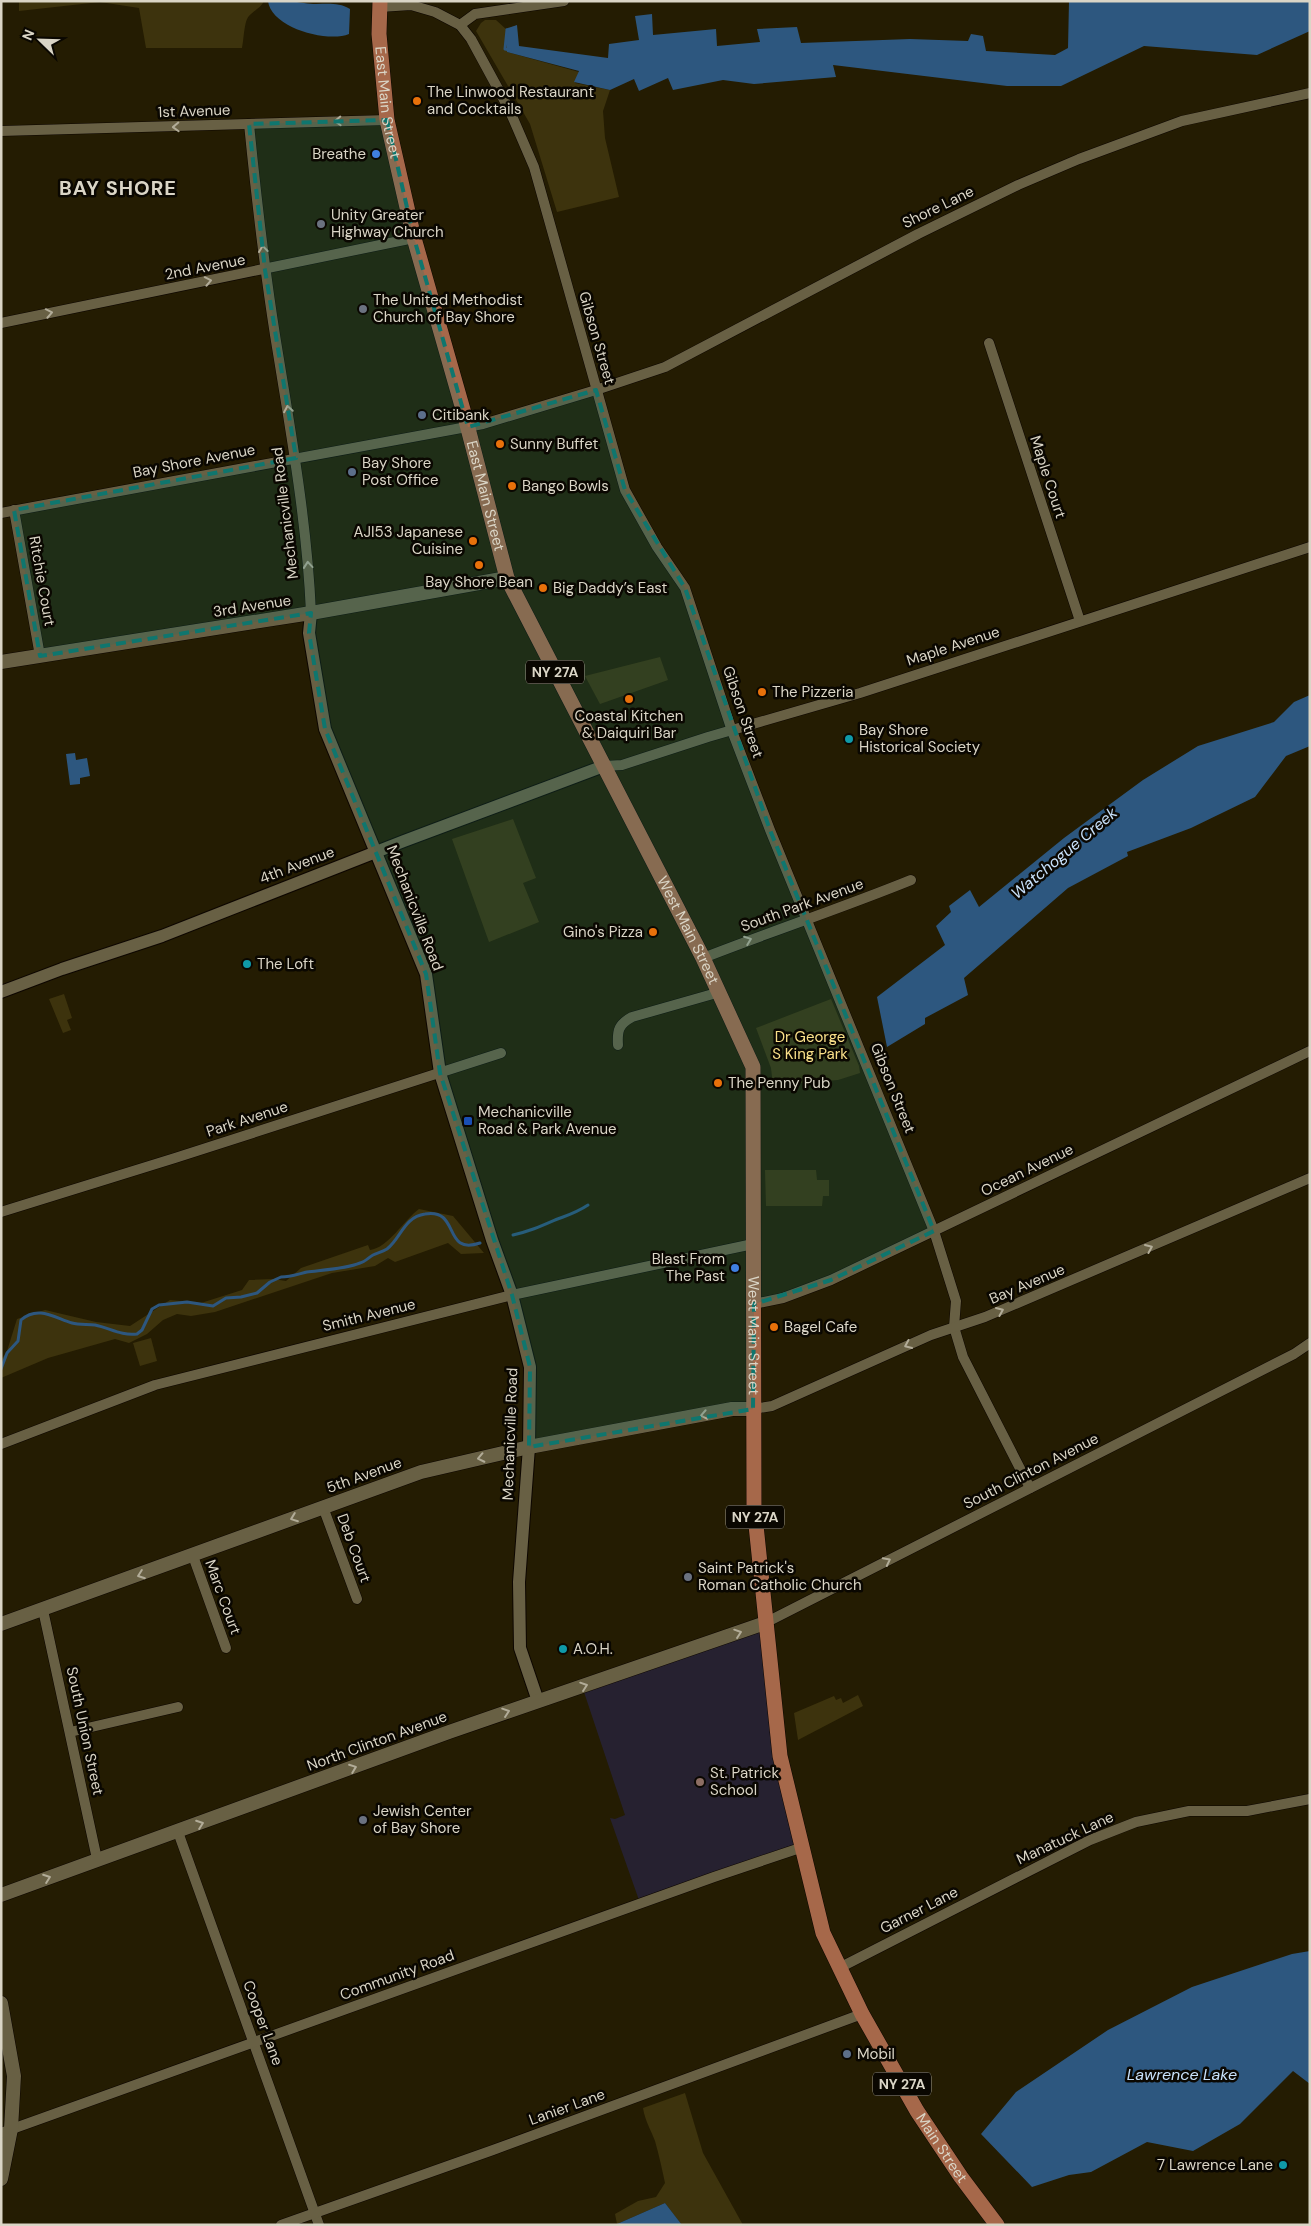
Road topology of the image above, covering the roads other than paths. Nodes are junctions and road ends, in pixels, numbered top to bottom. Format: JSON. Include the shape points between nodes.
{"nodes":[{"id":1,"x":564,"y":1,"type":"edge"},
{"id":2,"x":380,"y":4,"type":"edge"},
{"id":3,"x":460,"y":25,"type":"junction"},
{"id":4,"x":1310,"y":93,"type":"edge"},
{"id":5,"x":387,"y":120,"type":"junction"},
{"id":6,"x":249,"y":124,"type":"junction"},
{"id":7,"x":1,"y":131,"type":"edge"},
{"id":8,"x":414,"y":238,"type":"junction"},
{"id":9,"x":266,"y":270,"type":"junction"},
{"id":10,"x":1,"y":323,"type":"edge"},
{"id":11,"x":989,"y":343,"type":"dead end"},
{"id":12,"x":596,"y":390,"type":"junction"},
{"id":13,"x":468,"y":427,"type":"junction"},
{"id":14,"x":296,"y":458,"type":"junction"},
{"id":15,"x":14,"y":510,"type":"junction"},
{"id":16,"x":1,"y":513,"type":"edge"},
{"id":17,"x":1310,"y":547,"type":"edge"},
{"id":18,"x":507,"y":578,"type":"junction"},
{"id":19,"x":311,"y":613,"type":"junction"},
{"id":20,"x":1080,"y":621,"type":"junction"},
{"id":21,"x":40,"y":656,"type":"junction"},
{"id":22,"x":1,"y":662,"type":"edge"},
{"id":23,"x":732,"y":731,"type":"junction"},
{"id":24,"x":604,"y":766,"type":"junction"},
{"id":25,"x":376,"y":852,"type":"junction"},
{"id":26,"x":911,"y":880,"type":"dead end"},
{"id":27,"x":805,"y":918,"type":"junction"},
{"id":28,"x":702,"y":958,"type":"junction"},
{"id":29,"x":1,"y":992,"type":"edge"},
{"id":30,"x":720,"y":992,"type":"junction"},
{"id":31,"x":618,"y":1044,"type":"dead end"},
{"id":32,"x":1310,"y":1051,"type":"edge"},
{"id":33,"x":501,"y":1054,"type":"dead end"},
{"id":34,"x":440,"y":1073,"type":"junction"},
{"id":35,"x":1310,"y":1178,"type":"edge"},
{"id":36,"x":1,"y":1212,"type":"edge"},
{"id":37,"x":934,"y":1231,"type":"junction"},
{"id":38,"x":753,"y":1244,"type":"junction"},
{"id":39,"x":512,"y":1295,"type":"junction"},
{"id":40,"x":754,"y":1304,"type":"junction"},
{"id":41,"x":954,"y":1327,"type":"junction"},
{"id":42,"x":1310,"y":1343,"type":"edge"},
{"id":43,"x":753,"y":1409,"type":"junction"},
{"id":44,"x":1,"y":1444,"type":"edge"},
{"id":45,"x":529,"y":1447,"type":"junction"},
{"id":46,"x":1030,"y":1488,"type":"junction"},
{"id":47,"x":323,"y":1507,"type":"junction"},
{"id":48,"x":192,"y":1556,"type":"junction"},
{"id":49,"x":357,"y":1600,"type":"dead end"},
{"id":50,"x":43,"y":1610,"type":"junction"},
{"id":51,"x":766,"y":1623,"type":"junction"},
{"id":52,"x":1,"y":1624,"type":"edge"},
{"id":53,"x":226,"y":1648,"type":"dead end"},
{"id":54,"x":538,"y":1702,"type":"junction"},
{"id":55,"x":178,"y":1707,"type":"dead end"},
{"id":56,"x":70,"y":1732,"type":"junction"},
{"id":57,"x":1310,"y":1799,"type":"edge"},
{"id":58,"x":178,"y":1832,"type":"junction"},
{"id":59,"x":803,"y":1847,"type":"junction"},
{"id":60,"x":97,"y":1859,"type":"junction"},
{"id":61,"x":1011,"y":1880,"type":"joint"},
{"id":62,"x":1,"y":1895,"type":"edge"},
{"id":63,"x":823,"y":1933,"type":"joint"},
{"id":64,"x":841,"y":1967,"type":"junction"},
{"id":65,"x":1,"y":2003,"type":"edge"},
{"id":66,"x":862,"y":2014,"type":"junction"},
{"id":67,"x":254,"y":2042,"type":"junction"},
{"id":68,"x":6,"y":2131,"type":"edge"},
{"id":69,"x":1,"y":2179,"type":"edge"},
{"id":70,"x":315,"y":2212,"type":"junction"},
{"id":71,"x":281,"y":2225,"type":"edge"},
{"id":72,"x":319,"y":2225,"type":"edge"},
{"id":73,"x":997,"y":2225,"type":"edge"}],
"edges":[{"from":1,"to":3,"type":"street","via":[[475,14]]},
{"from":2,"to":3,"type":"street","name":"Gibson Street","via":[[411,5],[435,12]]},
{"from":2,"to":5,"type":"main road","name":"East Main Street","number":"NY 27A","via":[[379,34]]},
{"from":3,"to":12,"type":"street","name":"Gibson Street","via":[[505,101],[534,167]]},
{"from":4,"to":12,"type":"street","name":"Shore Lane","via":[[1182,121],[1079,159],[918,234],[665,367]]},
{"from":5,"to":6,"type":"street","name":"1st Avenue","one_way":true},
{"from":5,"to":8,"type":"main road","name":"East Main Street","number":"NY 27A"},
{"from":6,"to":7,"type":"street","name":"1st Avenue","one_way":true},
{"from":9,"to":6,"type":"street","name":"Mechanicville Road","one_way":true},
{"from":8,"to":9,"type":"street","name":"2nd Avenue"},
{"from":8,"to":13,"type":"main road","name":"East Main Street","number":"NY 27A"},
{"from":10,"to":9,"type":"street","name":"2nd Avenue","one_way":true},
{"from":14,"to":9,"type":"street","name":"Mechanicville Road","one_way":true},
{"from":11,"to":20,"type":"street","name":"Maple Court"},
{"from":12,"to":13,"type":"street","name":"Bay Shore Avenue"},
{"from":12,"to":23,"type":"street","name":"Gibson Street","via":[[625,490],[685,588]]},
{"from":13,"to":14,"type":"street","name":"Bay Shore Avenue"},
{"from":13,"to":18,"type":"main road","name":"East Main Street","number":"NY 27A"},
{"from":14,"to":15,"type":"street","name":"Bay Shore Avenue"},
{"from":19,"to":14,"type":"street","name":"Mechanicville Road","one_way":true},
{"from":15,"to":16,"type":"street","name":"Bay Shore Avenue"},
{"from":15,"to":21,"type":"street","name":"Ritchie Court"},
{"from":17,"to":20,"type":"street","name":"Maple Avenue"},
{"from":18,"to":19,"type":"main road","name":"3rd Avenue"},
{"from":18,"to":24,"type":"main road","name":"East Main Street","number":"NY 27A"},
{"from":19,"to":21,"type":"main road","name":"3rd Avenue"},
{"from":19,"to":25,"type":"street","name":"Mechanicville Road","via":[[309,633],[325,729]]},
{"from":20,"to":23,"type":"street","name":"Maple Avenue"},
{"from":21,"to":22,"type":"main road","name":"3rd Avenue"},
{"from":23,"to":24,"type":"street","name":"Maple Avenue","via":[[622,765]]},
{"from":23,"to":27,"type":"street","name":"Gibson Street"},
{"from":24,"to":25,"type":"street","name":"4th Avenue"},
{"from":24,"to":28,"type":"main road","name":"West Main Street","number":"NY 27A"},
{"from":25,"to":29,"type":"street","name":"4th Avenue","via":[[162,936]]},
{"from":25,"to":34,"type":"street","name":"Mechanicville Road","via":[[426,974]]},
{"from":26,"to":27,"type":"street","name":"South Park Avenue"},
{"from":28,"to":27,"type":"street","name":"South Park Avenue","one_way":true},
{"from":27,"to":37,"type":"street","name":"Gibson Street"},
{"from":28,"to":30,"type":"main road","name":"West Main Street","number":"NY 27A"},
{"from":30,"to":31,"type":"street","via":[[632,1016],[621,1022]]},
{"from":30,"to":38,"type":"main road","name":"West Main Street","number":"NY 27A","via":[[752,1066]]},
{"from":32,"to":37,"type":"street","name":"Ocean Avenue"},
{"from":33,"to":34,"type":"street","name":"Park Avenue"},
{"from":34,"to":36,"type":"street","name":"Park Avenue"},
{"from":34,"to":39,"type":"street","name":"Mechanicville Road"},
{"from":41,"to":35,"type":"street","name":"Bay Avenue","one_way":true,"via":[[986,1318]]},
{"from":37,"to":40,"type":"street","name":"Ocean Avenue","via":[[831,1280],[783,1298]]},
{"from":37,"to":41,"type":"street","name":"Gibson Street","via":[[956,1301]]},
{"from":38,"to":39,"type":"street","name":"Smith Avenue"},
{"from":38,"to":40,"type":"main road","name":"West Main Street","number":"NY 27A"},
{"from":39,"to":44,"type":"street","name":"Smith Avenue","via":[[155,1385]]},
{"from":39,"to":45,"type":"street","name":"Mechanicville Road","via":[[530,1367]]},
{"from":40,"to":43,"type":"main road","name":"West Main Street","number":"NY 27A"},
{"from":41,"to":43,"type":"street","name":"Bay Avenue","one_way":true,"via":[[772,1406]]},
{"from":41,"to":46,"type":"street","name":"Gibson Street","via":[[963,1356]]},
{"from":42,"to":46,"type":"street","name":"South Clinton Avenue"},
{"from":43,"to":45,"type":"main road","name":"5th Avenue","one_way":true,"via":[[732,1409]]},
{"from":43,"to":51,"type":"main road","name":"West Main Street","number":"NY 27A","via":[[754,1506]]},
{"from":45,"to":47,"type":"main road","name":"5th Avenue","one_way":true,"via":[[420,1472]]},
{"from":45,"to":54,"type":"street","name":"Mechanicville Road","via":[[519,1582],[520,1648]]},
{"from":51,"to":46,"type":"street","name":"South Clinton Avenue","one_way":true},
{"from":47,"to":48,"type":"main road","name":"5th Avenue","one_way":true},
{"from":47,"to":49,"type":"street","name":"Deb Court"},
{"from":48,"to":50,"type":"main road","name":"5th Avenue","one_way":true},
{"from":48,"to":53,"type":"street","name":"Marc Court"},
{"from":50,"to":52,"type":"main road","name":"5th Avenue"},
{"from":50,"to":56,"type":"street","name":"South Union Street"},
{"from":54,"to":51,"type":"main road","name":"North Clinton Avenue","one_way":true},
{"from":51,"to":59,"type":"main road","name":"West Main Street","number":"NY 27A","via":[[780,1756]]},
{"from":58,"to":54,"type":"main road","name":"North Clinton Avenue","one_way":true},
{"from":55,"to":56,"type":"street"},
{"from":56,"to":60,"type":"street","name":"South Union Street"},
{"from":57,"to":61,"type":"street","name":"Manatuck Lane","via":[[1247,1811],[1189,1811],[1136,1822],[1090,1840]]},
{"from":58,"to":60,"type":"main road","name":"North Clinton Avenue"},
{"from":58,"to":67,"type":"street","name":"Cooper Lane"},
{"from":59,"to":63,"type":"main road","name":"West Main Street","number":"NY 27A"},
{"from":59,"to":67,"type":"street","name":"Community Road"},
{"from":62,"to":60,"type":"main road","name":"North Clinton Avenue","one_way":true},
{"from":61,"to":64,"type":"street","name":"Garner Lane"},
{"from":63,"to":64,"type":"main road","name":"Main Street","number":"NY 27A"},
{"from":64,"to":66,"type":"main road","name":"Main Street","number":"NY 27A"},
{"from":65,"to":68,"type":"main road","via":[[14,2076]]},
{"from":66,"to":70,"type":"street","name":"Lanier Lane"},
{"from":66,"to":73,"type":"main road","name":"Main Street","number":"NY 27A","via":[[917,2111]]},
{"from":67,"to":68,"type":"street","name":"Community Road"},
{"from":67,"to":70,"type":"street","name":"Cooper Lane"},
{"from":68,"to":69,"type":"main road"},
{"from":70,"to":71,"type":"street","name":"Lanier Lane"},
{"from":70,"to":72,"type":"street","name":"Cooper Lane"}]}
